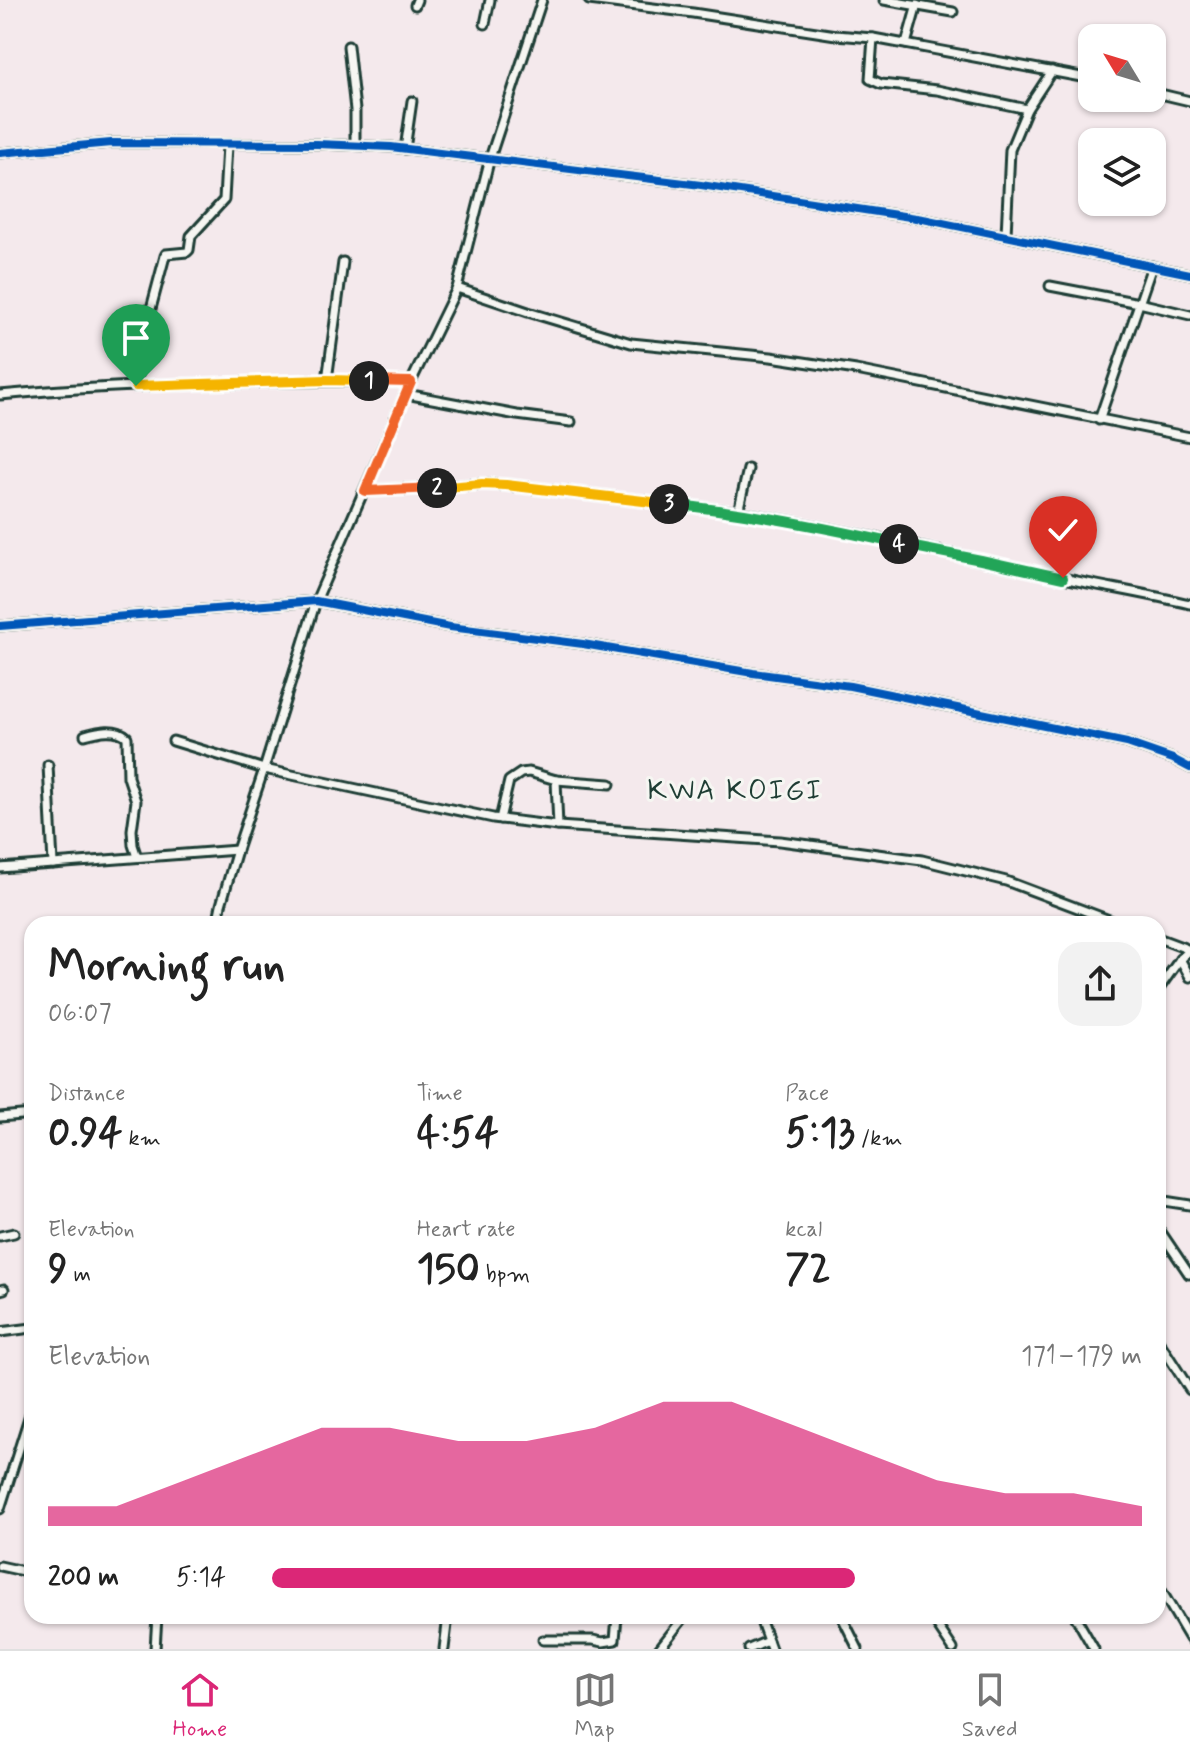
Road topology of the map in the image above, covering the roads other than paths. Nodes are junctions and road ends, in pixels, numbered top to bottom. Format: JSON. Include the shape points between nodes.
{"nodes":[{"id":1,"x":490,"y":0,"type":"edge"},
{"id":2,"x":542,"y":0,"type":"edge"},
{"id":3,"x":589,"y":0,"type":"edge"},
{"id":4,"x":884,"y":0,"type":"edge"},
{"id":5,"x":917,"y":5,"type":"junction"},
{"id":6,"x":953,"y":12,"type":"dead end"},
{"id":7,"x":485,"y":24,"type":"dead end"},
{"id":8,"x":873,"y":38,"type":"junction"},
{"id":9,"x":906,"y":44,"type":"junction"},
{"id":10,"x":348,"y":46,"type":"dead end"},
{"id":11,"x":1052,"y":71,"type":"junction"},
{"id":12,"x":1078,"y":76,"type":"edge"},
{"id":13,"x":1166,"y":95,"type":"edge"},
{"id":14,"x":412,"y":101,"type":"dead end"},
{"id":15,"x":1190,"y":101,"type":"edge"},
{"id":16,"x":1027,"y":109,"type":"junction"},
{"id":17,"x":227,"y":145,"type":"junction"},
{"id":18,"x":355,"y":145,"type":"junction"},
{"id":19,"x":405,"y":149,"type":"junction"},
{"id":20,"x":0,"y":153,"type":"edge"},
{"id":21,"x":490,"y":158,"type":"junction"},
{"id":22,"x":1006,"y":235,"type":"junction"},
{"id":23,"x":343,"y":262,"type":"dead end"},
{"id":24,"x":1152,"y":266,"type":"junction"},
{"id":25,"x":1190,"y":274,"type":"edge"},
{"id":26,"x":1050,"y":286,"type":"dead end"},
{"id":27,"x":457,"y":288,"type":"junction"},
{"id":28,"x":1139,"y":303,"type":"junction"},
{"id":29,"x":1190,"y":315,"type":"edge"},
{"id":30,"x":327,"y":380,"type":"junction"},
{"id":31,"x":411,"y":382,"type":"junction"},
{"id":32,"x":136,"y":386,"type":"junction"},
{"id":33,"x":406,"y":394,"type":"junction"},
{"id":34,"x":0,"y":395,"type":"edge"},
{"id":35,"x":1099,"y":420,"type":"junction"},
{"id":36,"x":571,"y":422,"type":"dead end"},
{"id":37,"x":1190,"y":437,"type":"edge"},
{"id":38,"x":748,"y":469,"type":"dead end"},
{"id":39,"x":365,"y":491,"type":"junction"},
{"id":40,"x":738,"y":512,"type":"junction"},
{"id":41,"x":316,"y":601,"type":"junction"},
{"id":42,"x":1190,"y":604,"type":"edge"},
{"id":43,"x":0,"y":626,"type":"edge"},
{"id":44,"x":85,"y":735,"type":"dead end"},
{"id":45,"x":173,"y":741,"type":"dead end"},
{"id":46,"x":48,"y":765,"type":"dead end"},
{"id":47,"x":1190,"y":768,"type":"edge"},
{"id":48,"x":264,"y":769,"type":"junction"},
{"id":49,"x":556,"y":780,"type":"junction"},
{"id":50,"x":610,"y":784,"type":"dead end"},
{"id":51,"x":500,"y":819,"type":"junction"},
{"id":52,"x":558,"y":826,"type":"junction"},
{"id":53,"x":237,"y":850,"type":"junction"},
{"id":54,"x":137,"y":857,"type":"junction"},
{"id":55,"x":53,"y":864,"type":"junction"},
{"id":56,"x":0,"y":868,"type":"edge"},
{"id":57,"x":219,"y":916,"type":"edge"},
{"id":58,"x":1099,"y":916,"type":"edge"},
{"id":59,"x":1166,"y":941,"type":"edge"},
{"id":60,"x":1190,"y":950,"type":"edge"},
{"id":61,"x":1180,"y":959,"type":"junction"},
{"id":62,"x":1190,"y":977,"type":"edge"},
{"id":63,"x":1166,"y":979,"type":"edge"},
{"id":64,"x":24,"y":1115,"type":"edge"},
{"id":65,"x":0,"y":1117,"type":"edge"},
{"id":66,"x":1166,"y":1201,"type":"edge"},
{"id":67,"x":1190,"y":1205,"type":"edge"},
{"id":68,"x":14,"y":1233,"type":"dead end"},
{"id":69,"x":0,"y":1236,"type":"edge"},
{"id":70,"x":1166,"y":1240,"type":"edge"},
{"id":71,"x":1189,"y":1274,"type":"edge"},
{"id":72,"x":24,"y":1329,"type":"edge"},
{"id":73,"x":0,"y":1332,"type":"edge"},
{"id":74,"x":1166,"y":1352,"type":"edge"},
{"id":75,"x":1190,"y":1390,"type":"edge"},
{"id":76,"x":24,"y":1430,"type":"edge"},
{"id":77,"x":22,"y":1436,"type":"joint"},
{"id":78,"x":0,"y":1509,"type":"edge"},
{"id":79,"x":0,"y":1566,"type":"edge"},
{"id":80,"x":24,"y":1571,"type":"edge"},
{"id":81,"x":1166,"y":1598,"type":"edge"},
{"id":82,"x":157,"y":1624,"type":"edge"},
{"id":83,"x":447,"y":1624,"type":"edge"},
{"id":84,"x":616,"y":1624,"type":"edge"},
{"id":85,"x":679,"y":1624,"type":"edge"},
{"id":86,"x":762,"y":1624,"type":"edge"},
{"id":87,"x":846,"y":1624,"type":"edge"},
{"id":88,"x":936,"y":1624,"type":"edge"},
{"id":89,"x":1080,"y":1624,"type":"edge"},
{"id":90,"x":1190,"y":1639,"type":"edge"},
{"id":91,"x":543,"y":1640,"type":"dead end"},
{"id":92,"x":770,"y":1645,"type":"edge"},
{"id":93,"x":155,"y":1649,"type":"edge"},
{"id":94,"x":444,"y":1649,"type":"edge"},
{"id":95,"x":659,"y":1649,"type":"edge"},
{"id":96,"x":749,"y":1649,"type":"edge"},
{"id":97,"x":858,"y":1649,"type":"edge"},
{"id":98,"x":953,"y":1649,"type":"edge"},
{"id":99,"x":1094,"y":1649,"type":"edge"}],
"edges":[{"from":1,"to":7,"type":"street"},
{"from":2,"to":21,"type":"street"},
{"from":3,"to":8,"type":"street"},
{"from":4,"to":5,"type":"street"},
{"from":5,"to":6,"type":"street"},
{"from":5,"to":9,"type":"street"},
{"from":8,"to":9,"type":"street"},
{"from":8,"to":16,"type":"street","via":[[870,79],[875,83]]},
{"from":9,"to":11,"type":"street"},
{"from":10,"to":18,"type":"street"},
{"from":11,"to":12,"type":"street"},
{"from":11,"to":16,"type":"street"},
{"from":13,"to":15,"type":"street"},
{"from":14,"to":19,"type":"street"},
{"from":16,"to":22,"type":"street","via":[[1010,150]]},
{"from":17,"to":18,"type":"street"},
{"from":17,"to":20,"type":"street","via":[[111,143]]},
{"from":17,"to":32,"type":"street","via":[[224,200],[191,236],[187,252],[165,256]]},
{"from":18,"to":19,"type":"street"},
{"from":19,"to":21,"type":"street"},
{"from":21,"to":22,"type":"street","via":[[701,185]]},
{"from":21,"to":27,"type":"street"},
{"from":22,"to":24,"type":"street"},
{"from":23,"to":30,"type":"street"},
{"from":24,"to":25,"type":"street"},
{"from":24,"to":28,"type":"street"},
{"from":26,"to":28,"type":"street"},
{"from":27,"to":31,"type":"street"},
{"from":27,"to":35,"type":"street","via":[[631,343],[856,370]]},
{"from":28,"to":29,"type":"street"},
{"from":28,"to":35,"type":"street"},
{"from":30,"to":31,"type":"street"},
{"from":30,"to":32,"type":"street"},
{"from":31,"to":33,"type":"street"},
{"from":32,"to":34,"type":"street"},
{"from":33,"to":36,"type":"street"},
{"from":33,"to":39,"type":"street"},
{"from":35,"to":37,"type":"street"},
{"from":38,"to":40,"type":"street"},
{"from":39,"to":40,"type":"street","via":[[482,484]]},
{"from":39,"to":41,"type":"street"},
{"from":40,"to":42,"type":"street"},
{"from":41,"to":43,"type":"street"},
{"from":41,"to":47,"type":"street","via":[[450,627],[850,686],[1127,743]]},
{"from":41,"to":48,"type":"street"},
{"from":44,"to":54,"type":"street","via":[[112,730],[127,737]]},
{"from":45,"to":48,"type":"street"},
{"from":46,"to":55,"type":"street"},
{"from":48,"to":51,"type":"street"},
{"from":48,"to":53,"type":"street"},
{"from":49,"to":50,"type":"street"},
{"from":49,"to":51,"type":"street","via":[[529,772],[513,777]]},
{"from":49,"to":52,"type":"street"},
{"from":51,"to":52,"type":"street"},
{"from":52,"to":58,"type":"street","via":[[780,841],[922,860],[1006,881]]},
{"from":53,"to":54,"type":"street"},
{"from":53,"to":57,"type":"street"},
{"from":54,"to":55,"type":"street"},
{"from":55,"to":56,"type":"street"},
{"from":59,"to":60,"type":"street"},
{"from":60,"to":61,"type":"street"},
{"from":61,"to":62,"type":"street"},
{"from":61,"to":63,"type":"street"},
{"from":64,"to":65,"type":"street"},
{"from":66,"to":67,"type":"street"},
{"from":68,"to":69,"type":"street"},
{"from":70,"to":71,"type":"street"},
{"from":72,"to":73,"type":"street"},
{"from":74,"to":75,"type":"street"},
{"from":76,"to":77,"type":"street"},
{"from":77,"to":78,"type":"street"},
{"from":79,"to":80,"type":"street"},
{"from":81,"to":90,"type":"street"},
{"from":82,"to":93,"type":"street"},
{"from":83,"to":94,"type":"street"},
{"from":84,"to":91,"type":"street","via":[[615,1640]]},
{"from":85,"to":95,"type":"street"},
{"from":86,"to":92,"type":"street"},
{"from":87,"to":97,"type":"street"},
{"from":88,"to":98,"type":"street"},
{"from":89,"to":99,"type":"street"},
{"from":92,"to":96,"type":"street"}]}
